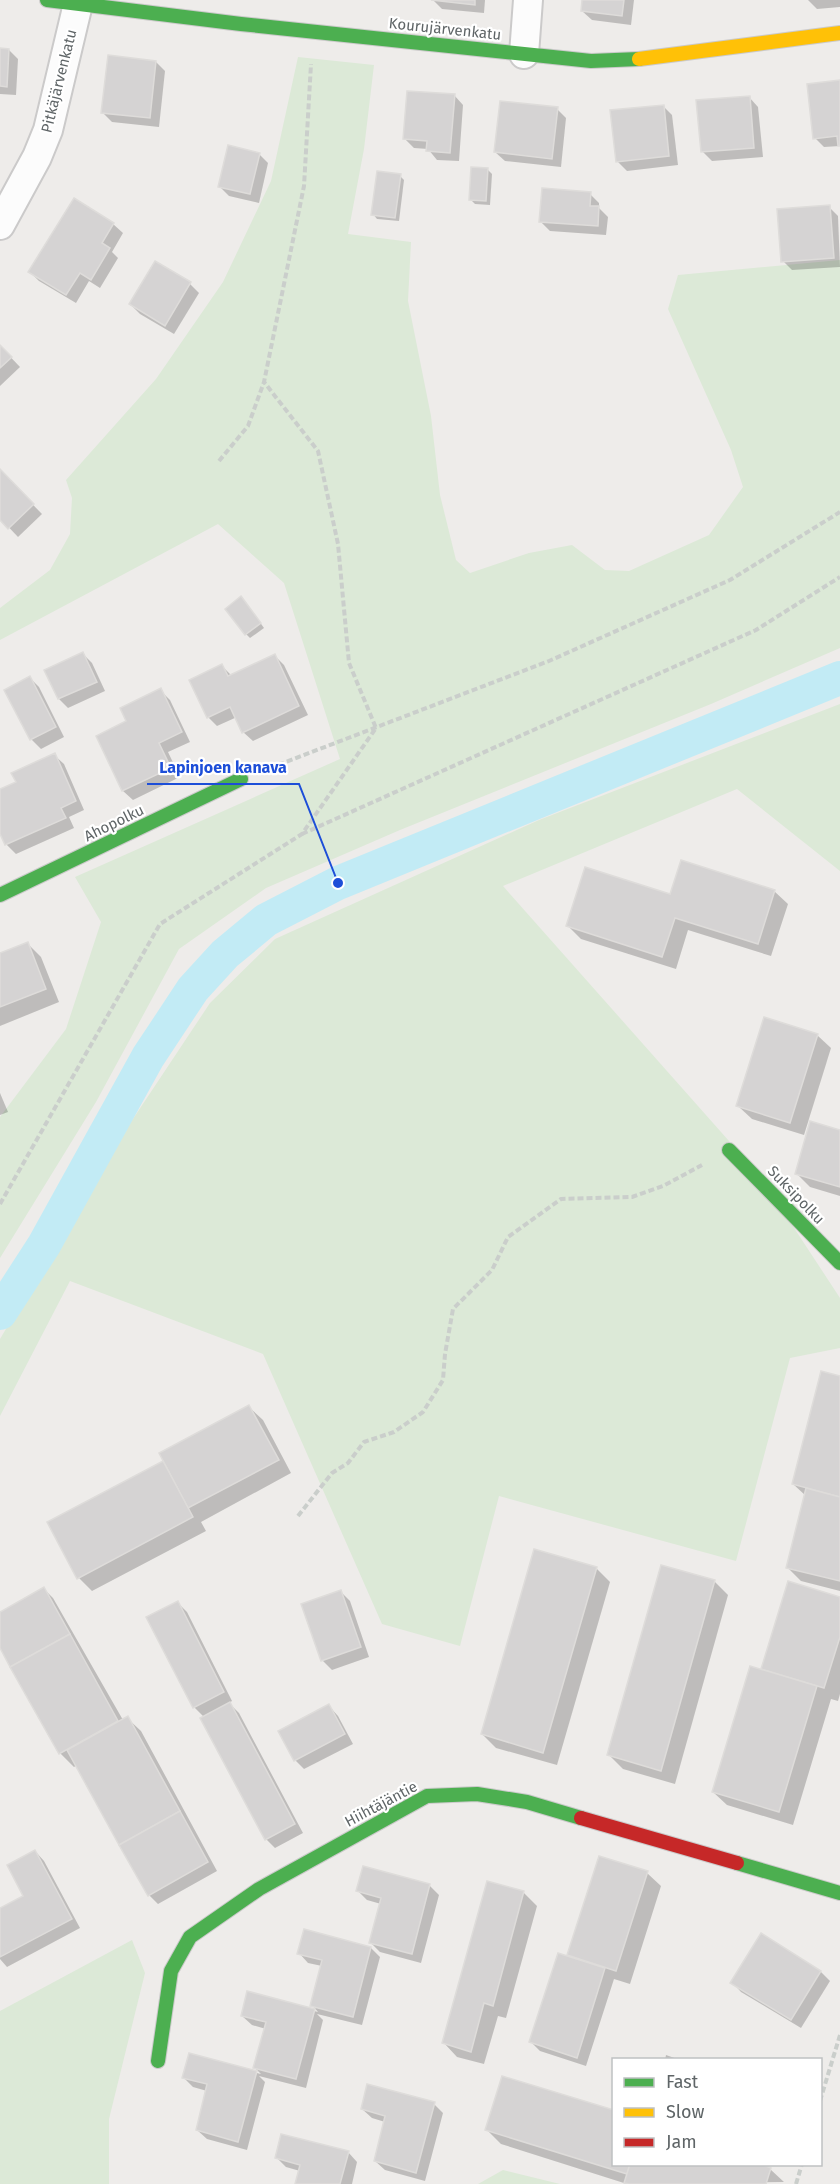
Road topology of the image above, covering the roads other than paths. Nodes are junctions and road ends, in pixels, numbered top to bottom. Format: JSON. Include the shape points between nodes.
{"nodes":[{"id":1,"x":47,"y":0,"type":"edge"},
{"id":2,"x":528,"y":0,"type":"edge"},
{"id":3,"x":78,"y":2,"type":"edge"},
{"id":4,"x":840,"y":33,"type":"edge"},
{"id":5,"x":525,"y":54,"type":"junction"},
{"id":6,"x":0,"y":225,"type":"edge"},
{"id":7,"x":241,"y":779,"type":"road end"},
{"id":8,"x":0,"y":895,"type":"edge"},
{"id":9,"x":729,"y":1150,"type":"road end"},
{"id":10,"x":840,"y":1263,"type":"edge"},
{"id":11,"x":840,"y":1893,"type":"edge"},
{"id":12,"x":158,"y":2061,"type":"dead end"}],
"edges":[{"from":1,"to":3,"type":"street","name":"Kourujärvenkatu"},
{"from":2,"to":5,"type":"street"},
{"from":3,"to":5,"type":"street","name":"Kourujärvenkatu","via":[[206,20]]},
{"from":3,"to":6,"type":"street","name":"Pitkäjärvenkatu","via":[[48,130]]},
{"from":4,"to":5,"type":"street","name":"Kourujärvenkatu","via":[[631,60],[591,61]]},
{"from":7,"to":8,"type":"street","name":"Ahopolku"},
{"from":9,"to":10,"type":"street","name":"Suksipolku"},
{"from":11,"to":12,"type":"street","name":"Hiihtäjäntie","via":[[527,1802],[477,1794],[428,1796],[259,1890],[190,1936],[171,1971]]}]}
